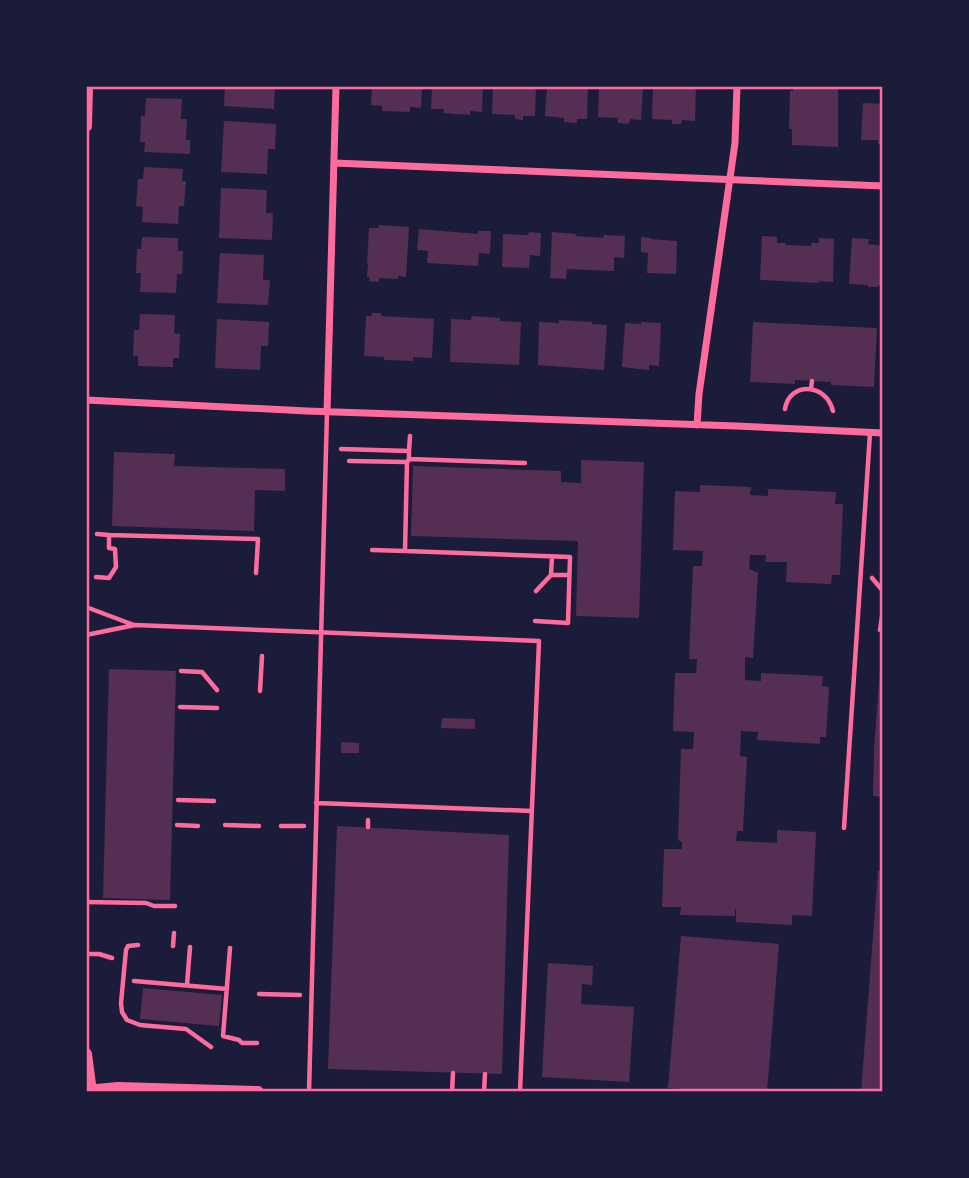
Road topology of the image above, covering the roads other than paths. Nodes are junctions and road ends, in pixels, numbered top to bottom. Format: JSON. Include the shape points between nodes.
{"nodes":[{"id":1,"x":87,"y":86,"type":"edge"},
{"id":2,"x":336,"y":86,"type":"edge"},
{"id":3,"x":737,"y":86,"type":"edge"},
{"id":4,"x":86,"y":126,"type":"edge"},
{"id":5,"x":334,"y":163,"type":"junction"},
{"id":6,"x":730,"y":179,"type":"junction"},
{"id":7,"x":883,"y":186,"type":"edge"},
{"id":8,"x":86,"y":400,"type":"edge"},
{"id":9,"x":327,"y":412,"type":"junction"},
{"id":10,"x":697,"y":425,"type":"junction"},
{"id":11,"x":870,"y":433,"type":"junction"},
{"id":12,"x":883,"y":433,"type":"edge"},
{"id":13,"x":86,"y":607,"type":"edge"},
{"id":14,"x":135,"y":625,"type":"junction"},
{"id":15,"x":321,"y":632,"type":"junction"},
{"id":16,"x":86,"y":635,"type":"edge"},
{"id":17,"x":316,"y":803,"type":"junction"},
{"id":18,"x":532,"y":810,"type":"junction"},
{"id":19,"x":844,"y":828,"type":"dead end"},
{"id":20,"x":138,"y":945,"type":"dead end"},
{"id":21,"x":211,"y":1047,"type":"dead end"},
{"id":22,"x":86,"y":1054,"type":"edge"},
{"id":23,"x":90,"y":1091,"type":"edge"},
{"id":24,"x":258,"y":1092,"type":"edge"},
{"id":25,"x":309,"y":1092,"type":"edge"},
{"id":26,"x":520,"y":1092,"type":"edge"}],
"edges":[{"from":1,"to":4,"type":"main road"},
{"from":2,"to":5,"type":"street"},
{"from":3,"to":6,"type":"street"},
{"from":5,"to":6,"type":"street"},
{"from":5,"to":9,"type":"street"},
{"from":6,"to":7,"type":"street"},
{"from":6,"to":10,"type":"street"},
{"from":8,"to":9,"type":"street"},
{"from":9,"to":10,"type":"street"},
{"from":9,"to":15,"type":"lane"},
{"from":10,"to":11,"type":"street"},
{"from":11,"to":12,"type":"street"},
{"from":11,"to":19,"type":"lane"},
{"from":13,"to":14,"type":"lane"},
{"from":14,"to":15,"type":"lane"},
{"from":14,"to":16,"type":"lane"},
{"from":15,"to":17,"type":"lane"},
{"from":15,"to":18,"type":"lane","via":[[539,641]]},
{"from":17,"to":18,"type":"lane"},
{"from":17,"to":25,"type":"lane"},
{"from":18,"to":26,"type":"lane"},
{"from":20,"to":21,"type":"lane","via":[[125,950],[121,1003],[127,1020],[187,1030]]},
{"from":22,"to":23,"type":"main road"},
{"from":23,"to":24,"type":"main road"}]}
